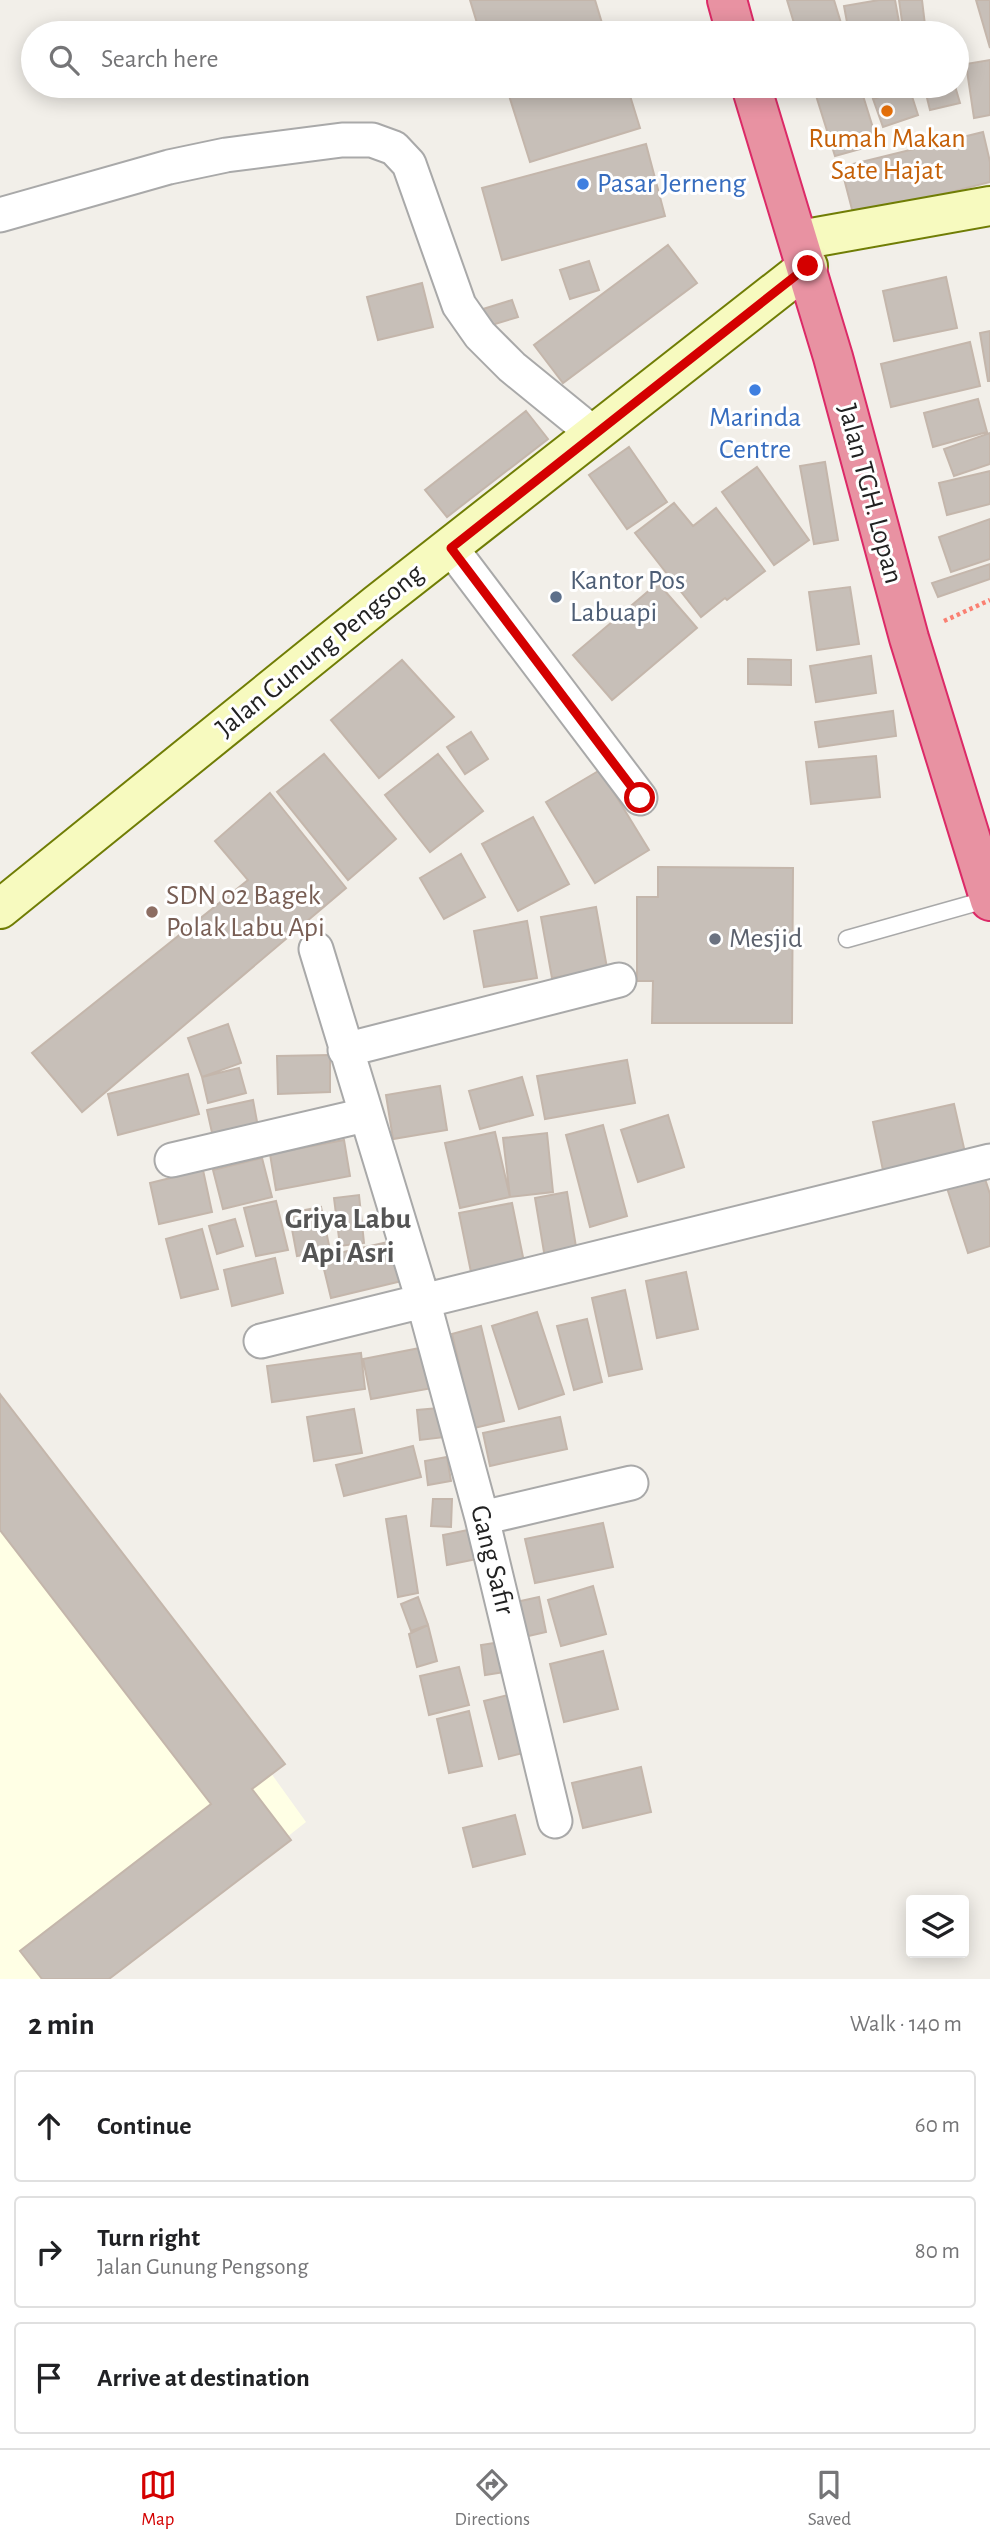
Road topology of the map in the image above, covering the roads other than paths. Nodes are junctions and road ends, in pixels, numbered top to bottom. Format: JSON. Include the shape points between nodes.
{"nodes":[{"id":1,"x":727,"y":0,"type":"edge"},
{"id":2,"x":733,"y":21,"type":"edge"},
{"id":3,"x":755,"y":98,"type":"edge"},
{"id":4,"x":990,"y":206,"type":"edge"},
{"id":5,"x":0,"y":215,"type":"edge"},
{"id":6,"x":804,"y":253,"type":"junction"},
{"id":7,"x":593,"y":433,"type":"junction"},
{"id":8,"x":451,"y":548,"type":"junction"},
{"id":9,"x":640,"y":798,"type":"dead end"},
{"id":10,"x":990,"y":900,"type":"edge"},
{"id":11,"x":0,"y":909,"type":"edge"},
{"id":12,"x":847,"y":939,"type":"dead end"},
{"id":13,"x":316,"y":949,"type":"dead end"},
{"id":14,"x":619,"y":980,"type":"dead end"},
{"id":15,"x":345,"y":1050,"type":"junction"},
{"id":16,"x":365,"y":1115,"type":"junction"},
{"id":17,"x":172,"y":1160,"type":"dead end"},
{"id":18,"x":990,"y":1161,"type":"edge"},
{"id":19,"x":423,"y":1300,"type":"junction"},
{"id":20,"x":261,"y":1341,"type":"dead end"},
{"id":21,"x":631,"y":1483,"type":"dead end"},
{"id":22,"x":482,"y":1518,"type":"junction"},
{"id":23,"x":555,"y":1821,"type":"dead end"}],
"edges":[{"from":1,"to":2,"type":"highway"},
{"from":3,"to":6,"type":"highway","name":"Jalan TGH. Lopan"},
{"from":4,"to":6,"type":"street"},
{"from":5,"to":7,"type":"street","via":[[226,155],[342,140],[372,140],[394,148],[409,164],[458,305],[512,367]]},
{"from":6,"to":7,"type":"street","name":"Jalan Gunung Pengsong"},
{"from":6,"to":10,"type":"highway","name":"Jalan TGH. Lopan","via":[[909,638]]},
{"from":7,"to":8,"type":"street","name":"Jalan Gunung Pengsong"},
{"from":8,"to":9,"type":"street"},
{"from":8,"to":11,"type":"street","name":"Jalan Gunung Pengsong"},
{"from":10,"to":12,"type":"lane"},
{"from":13,"to":15,"type":"street","name":"Gang Safir"},
{"from":14,"to":15,"type":"street"},
{"from":15,"to":16,"type":"street","name":"Gang Safir"},
{"from":16,"to":17,"type":"street"},
{"from":16,"to":19,"type":"street","name":"Gang Safir"},
{"from":18,"to":19,"type":"street"},
{"from":19,"to":20,"type":"street"},
{"from":19,"to":22,"type":"street","name":"Gang Safir"},
{"from":21,"to":22,"type":"street"},
{"from":22,"to":23,"type":"street","name":"Gang Safir"}]}
